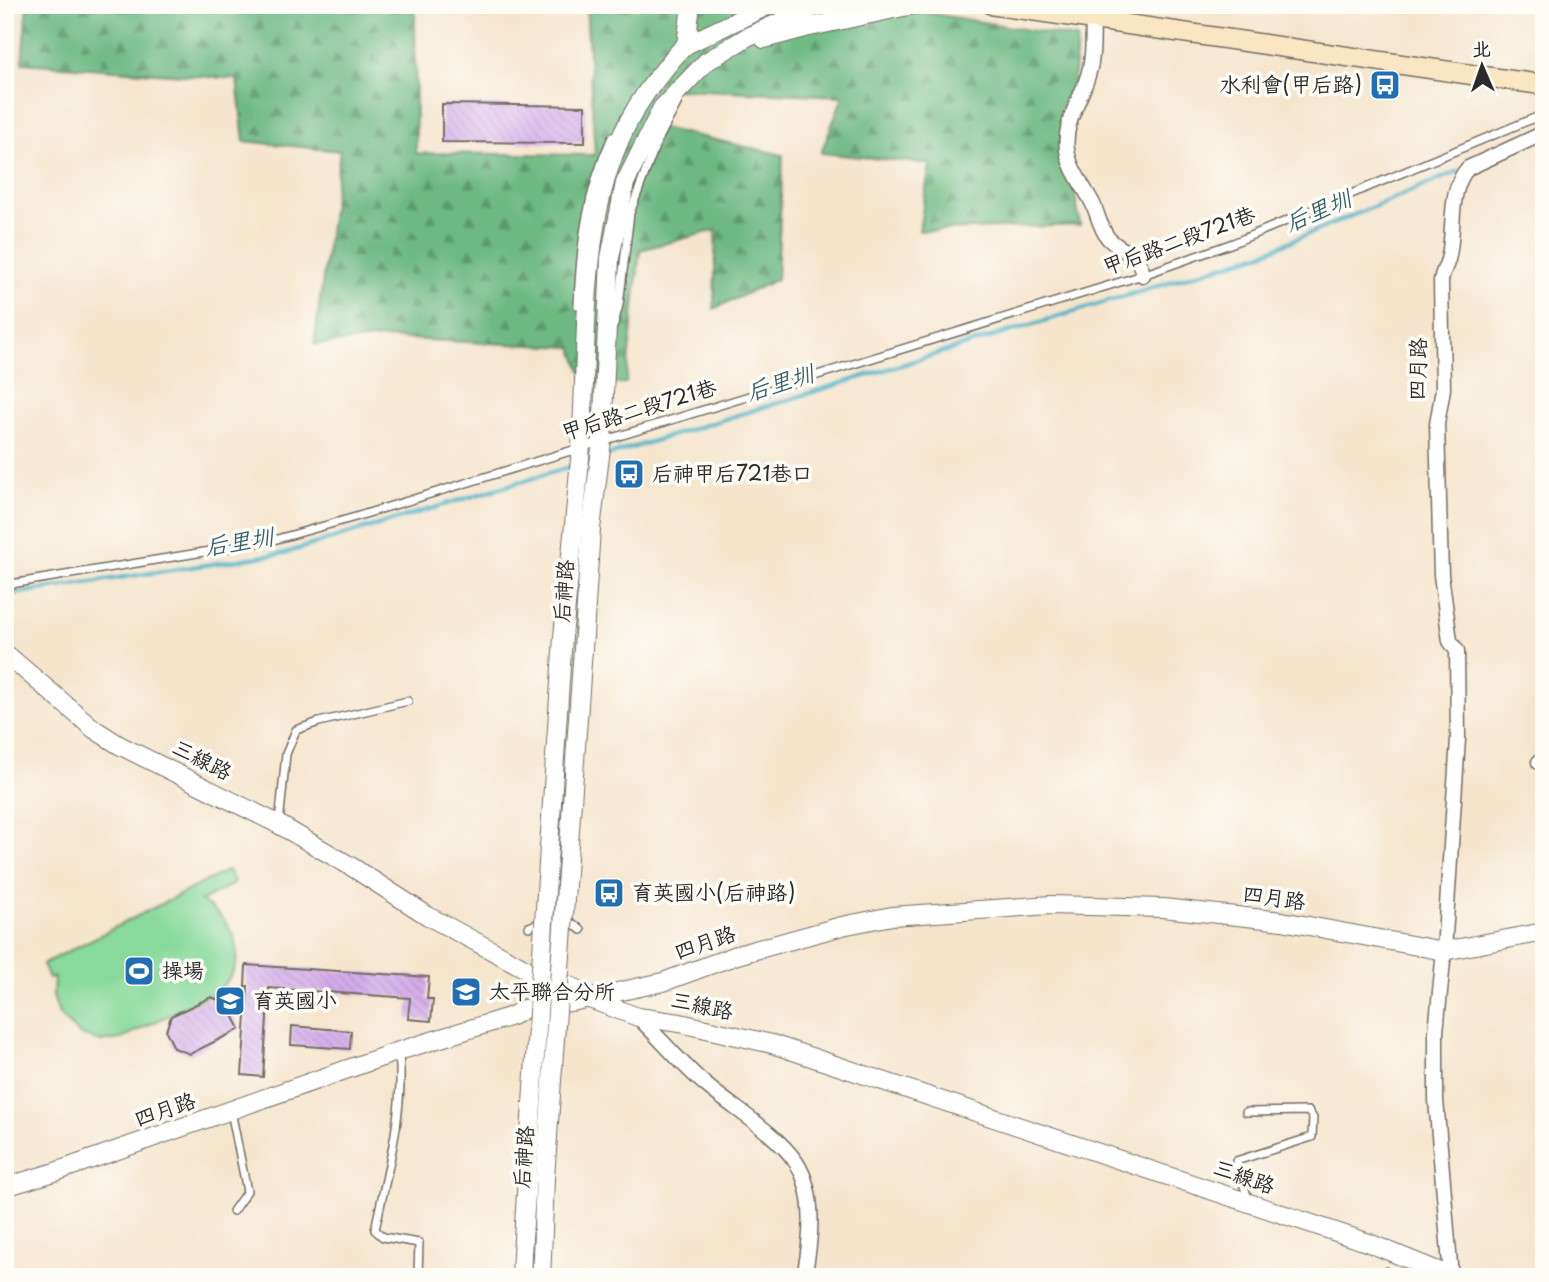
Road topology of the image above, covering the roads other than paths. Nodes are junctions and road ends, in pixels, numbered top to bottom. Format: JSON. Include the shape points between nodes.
{"nodes":[{"id":1,"x":687,"y":5,"type":"edge"},
{"id":2,"x":769,"y":5,"type":"edge"},
{"id":3,"x":819,"y":5,"type":"edge"},
{"id":4,"x":914,"y":5,"type":"edge"},
{"id":5,"x":992,"y":5,"type":"edge"},
{"id":6,"x":1093,"y":20,"type":"junction"},
{"id":7,"x":686,"y":45,"type":"junction"},
{"id":8,"x":727,"y":50,"type":"junction"},
{"id":9,"x":1544,"y":85,"type":"edge"},
{"id":10,"x":1544,"y":114,"type":"edge"},
{"id":11,"x":1544,"y":133,"type":"edge"},
{"id":12,"x":1143,"y":275,"type":"junction"},
{"id":13,"x":602,"y":440,"type":"junction"},
{"id":14,"x":581,"y":446,"type":"junction"},
{"id":15,"x":5,"y":585,"type":"edge"},
{"id":16,"x":5,"y":653,"type":"edge"},
{"id":17,"x":408,"y":701,"type":"dead end"},
{"id":18,"x":278,"y":824,"type":"junction"},
{"id":19,"x":529,"y":928,"type":"dead end"},
{"id":20,"x":581,"y":930,"type":"dead end"},
{"id":21,"x":1544,"y":932,"type":"edge"},
{"id":22,"x":1444,"y":951,"type":"junction"},
{"id":23,"x":587,"y":998,"type":"junction"},
{"id":24,"x":638,"y":1017,"type":"junction"},
{"id":25,"x":399,"y":1051,"type":"junction"},
{"id":26,"x":231,"y":1111,"type":"junction"},
{"id":27,"x":1246,"y":1112,"type":"dead end"},
{"id":28,"x":5,"y":1187,"type":"edge"},
{"id":29,"x":1249,"y":1203,"type":"junction"},
{"id":30,"x":233,"y":1211,"type":"dead end"},
{"id":31,"x":418,"y":1275,"type":"edge"},
{"id":32,"x":521,"y":1277,"type":"edge"},
{"id":33,"x":541,"y":1277,"type":"edge"},
{"id":34,"x":804,"y":1277,"type":"edge"},
{"id":35,"x":1451,"y":1277,"type":"edge"}],
"edges":[{"from":1,"to":7,"type":"street"},
{"from":2,"to":7,"type":"street","name":"后神路"},
{"from":3,"to":8,"type":"street","name":"后神路"},
{"from":4,"to":8,"type":"street"},
{"from":5,"to":6,"type":"main road"},
{"from":6,"to":9,"type":"main road"},
{"from":6,"to":12,"type":"street","via":[[1090,68],[1067,128],[1067,152],[1104,232],[1141,262]]},
{"from":7,"to":14,"type":"street","name":"后神路","via":[[629,119],[604,184],[590,257]]},
{"from":8,"to":13,"type":"street","name":"后神路","via":[[706,62],[662,108],[625,183],[610,258]]},
{"from":10,"to":12,"type":"lane","name":"甲后路二段721巷","via":[[1213,251]]},
{"from":11,"to":22,"type":"street","name":"四月路","via":[[1462,174],[1441,281],[1443,389],[1437,424],[1437,491],[1441,575],[1450,642],[1457,652],[1458,739]]},
{"from":12,"to":13,"type":"lane","name":"甲后路二段721巷"},
{"from":13,"to":14,"type":"lane","name":"甲后路二段721巷"},
{"from":13,"to":33,"type":"street","name":"后神路","bridge":true,"via":[[591,529]]},
{"from":14,"to":15,"type":"lane","name":"甲后路二段721巷","via":[[270,541]]},
{"from":14,"to":32,"type":"street","name":"后神路","bridge":true,"via":[[563,637]]},
{"from":16,"to":18,"type":"street","name":"三線路","via":[[119,745]]},
{"from":17,"to":18,"type":"lane","via":[[296,730],[286,754]]},
{"from":18,"to":23,"type":"street","name":"三線路","via":[[428,916]]},
{"from":19,"to":20,"type":"lane","via":[[553,918],[569,919]]},
{"from":21,"to":22,"type":"street","name":"四月路"},
{"from":22,"to":23,"type":"street","name":"四月路","via":[[1282,921],[1163,908],[1051,905],[892,916],[842,926],[737,955],[663,982]]},
{"from":22,"to":35,"type":"street","name":"四月路","via":[[1436,1086]]},
{"from":23,"to":24,"type":"street","name":"三線路"},
{"from":23,"to":25,"type":"street","name":"四月路","via":[[524,1009]]},
{"from":24,"to":29,"type":"street","name":"三線路","via":[[772,1044]]},
{"from":24,"to":34,"type":"street","via":[[705,1084],[795,1161],[808,1194],[810,1246]]},
{"from":25,"to":26,"type":"street","name":"四月路"},
{"from":25,"to":31,"type":"lane","via":[[401,1074],[393,1139],[375,1230],[383,1237],[419,1243]]},
{"from":26,"to":28,"type":"street","name":"四月路"},
{"from":26,"to":30,"type":"lane","via":[[247,1191]]},
{"from":27,"to":29,"type":"lane","via":[[1308,1111],[1313,1118],[1312,1137],[1236,1161]]},
{"from":29,"to":35,"type":"street","name":"三線路","via":[[1415,1260]]}]}
